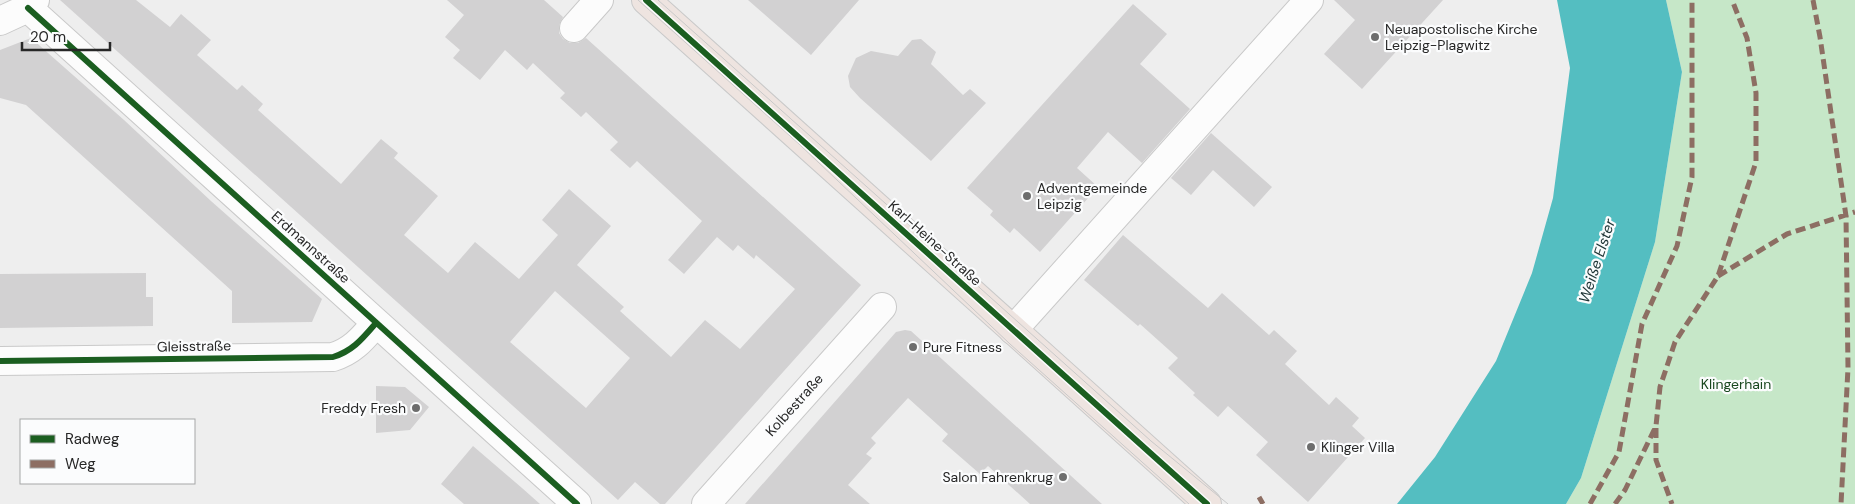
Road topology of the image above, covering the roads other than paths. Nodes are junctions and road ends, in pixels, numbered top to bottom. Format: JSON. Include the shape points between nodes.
{"nodes":[{"id":1,"x":600,"y":0,"type":"edge"},
{"id":2,"x":646,"y":0,"type":"edge"},
{"id":3,"x":1309,"y":0,"type":"edge"},
{"id":4,"x":32,"y":4,"type":"edge"},
{"id":5,"x":0,"y":21,"type":"edge"},
{"id":6,"x":574,"y":28,"type":"dead end"},
{"id":7,"x":882,"y":307,"type":"dead end"},
{"id":8,"x":376,"y":323,"type":"junction"},
{"id":9,"x":1013,"y":330,"type":"junction"},
{"id":10,"x":0,"y":361,"type":"edge"},
{"id":11,"x":577,"y":504,"type":"edge"},
{"id":12,"x":706,"y":504,"type":"edge"},
{"id":13,"x":1207,"y":504,"type":"edge"}],
"edges":[{"from":1,"to":6,"type":"street"},
{"from":2,"to":9,"type":"main road","name":"Karl-Heine-Straße"},
{"from":3,"to":9,"type":"street"},
{"from":4,"to":5,"type":"street"},
{"from":4,"to":8,"type":"street","name":"Erdmannstraße"},
{"from":7,"to":12,"type":"street","name":"Kolbestraße"},
{"from":8,"to":10,"type":"street","name":"Gleisstraße","via":[[360,342],[346,353],[333,357]]},
{"from":8,"to":11,"type":"street","name":"Erdmannstraße"},
{"from":9,"to":13,"type":"main road","name":"Karl-Heine-Straße"}]}
